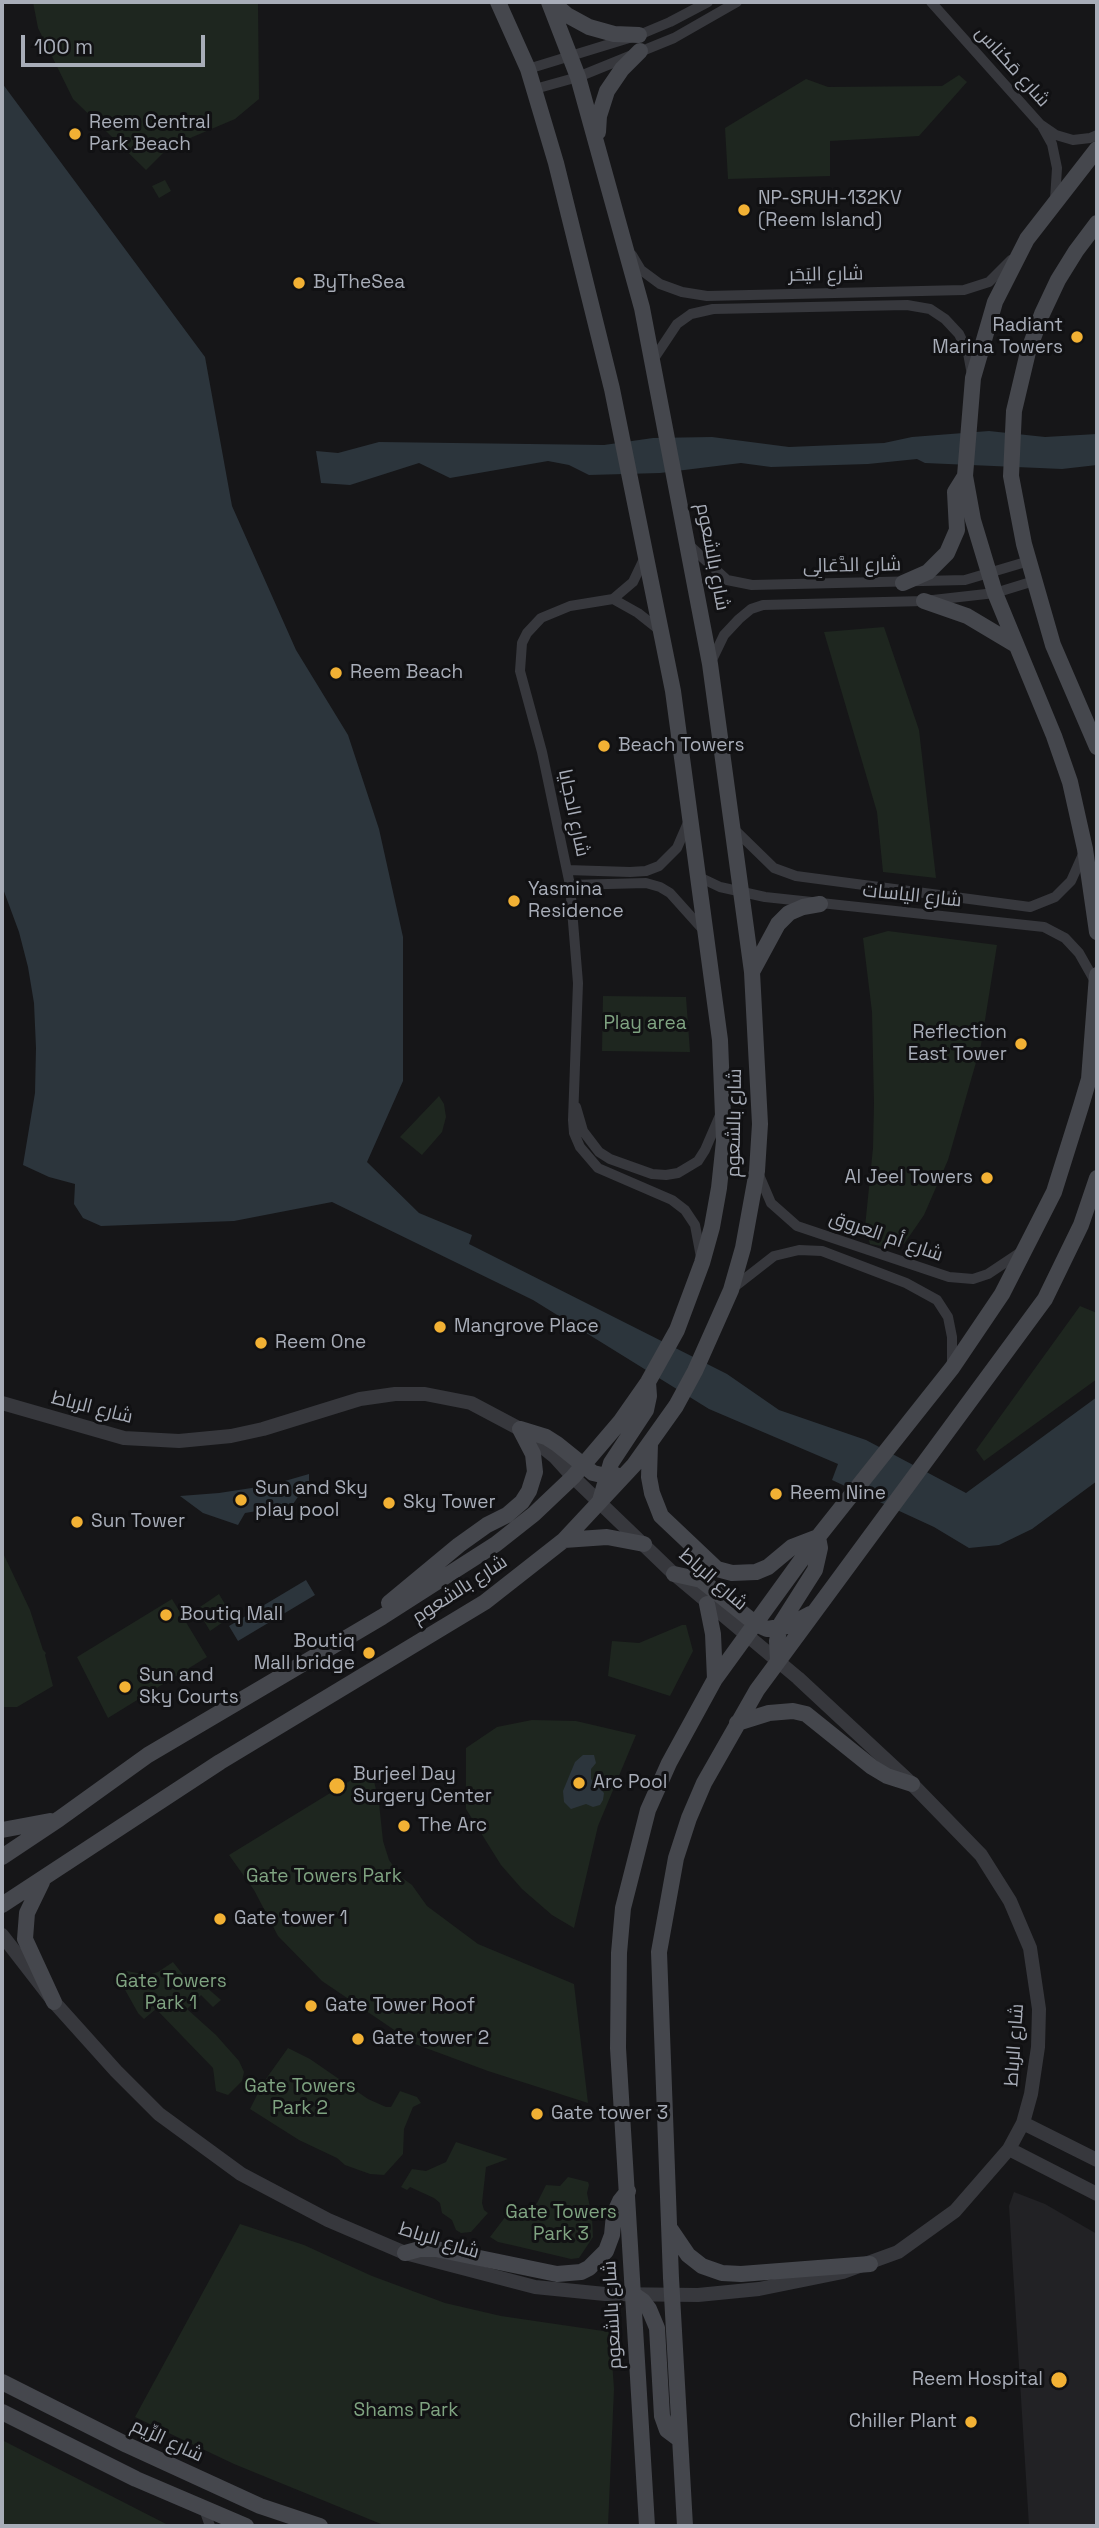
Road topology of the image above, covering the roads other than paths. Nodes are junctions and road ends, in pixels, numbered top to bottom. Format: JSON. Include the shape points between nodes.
{"nodes":[{"id":1,"x":498,"y":2,"type":"edge"},
{"id":2,"x":550,"y":2,"type":"edge"},
{"id":3,"x":708,"y":2,"type":"edge"},
{"id":4,"x":737,"y":2,"type":"edge"},
{"id":5,"x":931,"y":2,"type":"edge"},
{"id":6,"x":639,"y":35,"type":"junction"},
{"id":7,"x":640,"y":51,"type":"junction"},
{"id":8,"x":571,"y":57,"type":"junction"},
{"id":9,"x":528,"y":69,"type":"junction"},
{"id":10,"x":578,"y":77,"type":"junction"},
{"id":11,"x":535,"y":89,"type":"junction"},
{"id":12,"x":1040,"y":124,"type":"junction"},
{"id":13,"x":1097,"y":135,"type":"edge"},
{"id":14,"x":597,"y":142,"type":"junction"},
{"id":15,"x":1097,"y":149,"type":"edge"},
{"id":16,"x":1055,"y":201,"type":"junction"},
{"id":17,"x":1097,"y":223,"type":"edge"},
{"id":18,"x":1027,"y":239,"type":"junction"},
{"id":19,"x":626,"y":243,"type":"junction"},
{"id":20,"x":653,"y":360,"type":"junction"},
{"id":21,"x":973,"y":378,"type":"junction"},
{"id":22,"x":965,"y":476,"type":"junction"},
{"id":23,"x":688,"y":544,"type":"junction"},
{"id":24,"x":646,"y":554,"type":"junction"},
{"id":25,"x":1029,"y":561,"type":"junction"},
{"id":26,"x":989,"y":573,"type":"junction"},
{"id":27,"x":1034,"y":581,"type":"junction"},
{"id":28,"x":903,"y":583,"type":"junction"},
{"id":29,"x":995,"y":593,"type":"junction"},
{"id":30,"x":613,"y":599,"type":"junction"},
{"id":31,"x":924,"y":600,"type":"junction"},
{"id":32,"x":662,"y":632,"type":"junction"},
{"id":33,"x":1014,"y":644,"type":"junction"},
{"id":34,"x":710,"y":664,"type":"junction"},
{"id":35,"x":1097,"y":747,"type":"edge"},
{"id":36,"x":691,"y":815,"type":"junction"},
{"id":37,"x":734,"y":829,"type":"junction"},
{"id":38,"x":1085,"y":849,"type":"junction"},
{"id":39,"x":567,"y":870,"type":"junction"},
{"id":40,"x":699,"y":877,"type":"junction"},
{"id":41,"x":570,"y":886,"type":"junction"},
{"id":42,"x":742,"y":893,"type":"junction"},
{"id":43,"x":820,"y":904,"type":"junction"},
{"id":44,"x":1097,"y":932,"type":"edge"},
{"id":45,"x":706,"y":933,"type":"junction"},
{"id":46,"x":752,"y":972,"type":"junction"},
{"id":47,"x":1097,"y":975,"type":"edge"},
{"id":48,"x":1097,"y":985,"type":"edge"},
{"id":49,"x":575,"y":1101,"type":"junction"},
{"id":50,"x":723,"y":1107,"type":"junction"},
{"id":51,"x":757,"y":1171,"type":"junction"},
{"id":52,"x":1097,"y":1178,"type":"edge"},
{"id":53,"x":802,"y":1228,"type":"junction"},
{"id":54,"x":1026,"y":1249,"type":"junction"},
{"id":55,"x":799,"y":1251,"type":"junction"},
{"id":56,"x":702,"y":1263,"type":"junction"},
{"id":57,"x":731,"y":1290,"type":"junction"},
{"id":58,"x":952,"y":1368,"type":"junction"},
{"id":59,"x":648,"y":1382,"type":"junction"},
{"id":60,"x":2,"y":1403,"type":"edge"},
{"id":61,"x":520,"y":1429,"type":"junction"},
{"id":62,"x":650,"y":1443,"type":"junction"},
{"id":63,"x":634,"y":1465,"type":"junction"},
{"id":64,"x":578,"y":1472,"type":"junction"},
{"id":65,"x":606,"y":1476,"type":"junction"},
{"id":66,"x":600,"y":1503,"type":"junction"},
{"id":67,"x":818,"y":1537,"type":"junction"},
{"id":68,"x":564,"y":1540,"type":"junction"},
{"id":69,"x":644,"y":1544,"type":"junction"},
{"id":70,"x":674,"y":1573,"type":"junction"},
{"id":71,"x":708,"y":1604,"type":"junction"},
{"id":72,"x":815,"y":1611,"type":"junction"},
{"id":73,"x":382,"y":1617,"type":"junction"},
{"id":74,"x":779,"y":1628,"type":"junction"},
{"id":75,"x":752,"y":1629,"type":"junction"},
{"id":76,"x":778,"y":1661,"type":"junction"},
{"id":77,"x":715,"y":1679,"type":"junction"},
{"id":78,"x":737,"y":1723,"type":"junction"},
{"id":79,"x":912,"y":1784,"type":"junction"},
{"id":80,"x":60,"y":1819,"type":"junction"},
{"id":81,"x":2,"y":1830,"type":"edge"},
{"id":82,"x":2,"y":1857,"type":"edge"},
{"id":83,"x":44,"y":1880,"type":"junction"},
{"id":84,"x":2,"y":1905,"type":"edge"},
{"id":85,"x":2,"y":1935,"type":"edge"},
{"id":86,"x":54,"y":2003,"type":"junction"},
{"id":87,"x":1023,"y":2123,"type":"junction"},
{"id":88,"x":1009,"y":2149,"type":"junction"},
{"id":89,"x":1097,"y":2160,"type":"edge"},
{"id":90,"x":628,"y":2191,"type":"junction"},
{"id":91,"x":1097,"y":2194,"type":"edge"},
{"id":92,"x":668,"y":2220,"type":"junction"},
{"id":93,"x":405,"y":2253,"type":"junction"},
{"id":94,"x":870,"y":2264,"type":"junction"},
{"id":95,"x":633,"y":2294,"type":"junction"},
{"id":96,"x":673,"y":2295,"type":"junction"},
{"id":97,"x":2,"y":2382,"type":"edge"},
{"id":98,"x":2,"y":2412,"type":"edge"},
{"id":99,"x":679,"y":2439,"type":"junction"},
{"id":100,"x":204,"y":2509,"type":"junction"},
{"id":101,"x":210,"y":2526,"type":"edge"},
{"id":102,"x":246,"y":2526,"type":"edge"},
{"id":103,"x":320,"y":2526,"type":"edge"},
{"id":104,"x":647,"y":2526,"type":"edge"},
{"id":105,"x":685,"y":2526,"type":"edge"}],
"edges":[{"from":1,"to":9,"type":"main road","name":"شارع بالشعوم"},
{"from":2,"to":6,"type":"main road","via":[[589,27]]},
{"from":2,"to":8,"type":"main road","name":"شارع بالشعوم"},
{"from":3,"to":6,"type":"street"},
{"from":4,"to":7,"type":"street","via":[[674,38]]},
{"from":5,"to":12,"type":"street","name":"شارع مَكناس"},
{"from":6,"to":8,"type":"street"},
{"from":7,"to":10,"type":"street"},
{"from":7,"to":14,"type":"main road","via":[[607,91]]},
{"from":8,"to":9,"type":"street"},
{"from":8,"to":10,"type":"main road","name":"شارع بالشعوم"},
{"from":9,"to":11,"type":"main road","name":"شارع بالشعوم"},
{"from":10,"to":11,"type":"street"},
{"from":10,"to":14,"type":"main road","name":"شارع بالشعوم"},
{"from":11,"to":24,"type":"main road","name":"شارع بالشعوم","via":[[612,390]]},
{"from":12,"to":13,"type":"street","name":"شارع مَكناس","via":[[1073,140]]},
{"from":12,"to":16,"type":"street","name":"شارع مَكناس","via":[[1052,144],[1057,168]]},
{"from":14,"to":19,"type":"main road","name":"شارع بالشعوم"},
{"from":15,"to":16,"type":"main road"},
{"from":16,"to":18,"type":"main road"},
{"from":17,"to":25,"type":"main road","via":[[1042,314],[1019,384],[1011,476]]},
{"from":18,"to":19,"type":"street","name":"شارع اليَحَر","via":[[989,282],[964,290],[707,296],[660,284],[641,270]]},
{"from":18,"to":21,"type":"main road","via":[[995,302]]},
{"from":19,"to":20,"type":"main road","name":"شارع بالشعوم"},
{"from":20,"to":21,"type":"street","name":"شارع اليَحَر","via":[[677,324],[691,314],[713,309],[907,305],[930,309],[946,319],[968,353]]},
{"from":20,"to":23,"type":"main road","name":"شارع بالشعوم"},
{"from":21,"to":22,"type":"main road"},
{"from":22,"to":26,"type":"main road"},
{"from":22,"to":28,"type":"main road","via":[[955,492],[957,530],[947,553],[928,572]]},
{"from":23,"to":28,"type":"street","name":"شارع الدَّعَالِى","via":[[722,576],[739,584]]},
{"from":23,"to":34,"type":"main road","name":"شارع بالشعوم"},
{"from":24,"to":30,"type":"street","via":[[633,582]]},
{"from":24,"to":32,"type":"main road","name":"شارع بالشعوم"},
{"from":25,"to":26,"type":"street","name":"شارع الدَّعَالِى"},
{"from":25,"to":27,"type":"main road"},
{"from":26,"to":28,"type":"street","name":"شارع الدَّعَالِى","via":[[965,580]]},
{"from":26,"to":29,"type":"main road"},
{"from":27,"to":29,"type":"street","name":"شارع الدَّعَالِى"},
{"from":27,"to":35,"type":"main road","via":[[1053,645]]},
{"from":29,"to":31,"type":"street","name":"شارع الدَّعَالِى"},
{"from":29,"to":33,"type":"main road"},
{"from":30,"to":32,"type":"street"},
{"from":30,"to":39,"type":"street","name":"شارع الدجايا","via":[[570,606],[541,618],[522,643],[520,671]]},
{"from":31,"to":33,"type":"main road","via":[[967,616]]},
{"from":31,"to":34,"type":"street","name":"شارع الدَّعَالِى","via":[[763,605],[739,619],[724,635]]},
{"from":32,"to":36,"type":"main road","name":"شارع بالشعوم"},
{"from":33,"to":38,"type":"main road","via":[[1066,770]]},
{"from":34,"to":37,"type":"main road","name":"شارع بالشعوم"},
{"from":36,"to":39,"type":"street","via":[[677,848],[659,866],[630,872]]},
{"from":36,"to":40,"type":"main road","name":"شارع بالشعوم"},
{"from":37,"to":38,"type":"street","name":"شارع الياسات","via":[[774,868],[796,876],[1030,907],[1055,897],[1071,881]]},
{"from":37,"to":42,"type":"main road","name":"شارع بالشعوم"},
{"from":38,"to":44,"type":"main road"},
{"from":39,"to":41,"type":"street","name":"شارع الدجايا"},
{"from":40,"to":42,"type":"street","name":"شارع الياسات"},
{"from":40,"to":45,"type":"main road","name":"شارع بالشعوم"},
{"from":41,"to":45,"type":"street","via":[[646,883],[660,887]]},
{"from":41,"to":49,"type":"street","name":"شارع الدجايا","via":[[578,983]]},
{"from":42,"to":43,"type":"street","name":"شارع الياسات"},
{"from":42,"to":46,"type":"main road","name":"شارع بالشعوم"},
{"from":43,"to":46,"type":"main road","via":[[789,913],[778,923]]},
{"from":43,"to":48,"type":"street","name":"شارع الياسات","via":[[1044,927],[1059,933],[1079,953]]},
{"from":45,"to":50,"type":"main road","name":"شارع بالشعوم"},
{"from":46,"to":51,"type":"main road","name":"شارع بالشعوم","via":[[760,1124]]},
{"from":47,"to":48,"type":"main road","name":"شارع بالشعوم"},
{"from":48,"to":54,"type":"main road","name":"شارع بالشعوم","via":[[1089,1079],[1054,1192]]},
{"from":49,"to":50,"type":"street","name":"شارع الدجايا","via":[[583,1131],[599,1153],[666,1175],[698,1161]]},
{"from":49,"to":56,"type":"street","name":"شارع الدجايا","via":[[574,1133],[587,1158],[597,1168],[685,1210],[695,1225]]},
{"from":50,"to":56,"type":"main road","name":"شارع بالشعوم","via":[[719,1188]]},
{"from":51,"to":53,"type":"street","name":"شارع أم العروق","via":[[771,1203]]},
{"from":51,"to":57,"type":"main road","name":"شارع بالشعوم"},
{"from":52,"to":72,"type":"main road","via":[[1081,1225],[1045,1299]]},
{"from":53,"to":54,"type":"street","name":"شارع أم العروق","via":[[949,1277],[973,1279],[988,1274]]},
{"from":53,"to":55,"type":"street","via":[[796,1241]]},
{"from":54,"to":58,"type":"main road","name":"شارع بالشعوم"},
{"from":55,"to":57,"type":"street","name":"شارع أم العروق","via":[[774,1256]]},
{"from":55,"to":58,"type":"street","name":"شارع أم العروق","via":[[822,1251],[937,1300],[948,1317]]},
{"from":56,"to":59,"type":"main road","name":"شارع بالشعوم","via":[[677,1330]]},
{"from":57,"to":62,"type":"main road","name":"شارع بالشعوم","via":[[695,1371]]},
{"from":58,"to":67,"type":"main road","name":"شارع بالشعوم"},
{"from":59,"to":64,"type":"main road","name":"شارع بالشعوم"},
{"from":59,"to":65,"type":"main road","via":[[646,1410]]},
{"from":60,"to":61,"type":"street","name":"شارع الرباط","via":[[124,1438],[179,1441],[263,1429],[360,1399],[425,1394],[471,1403]]},
{"from":61,"to":64,"type":"main road","via":[[557,1444]]},
{"from":61,"to":73,"type":"main road","via":[[533,1454],[535,1472],[522,1502],[399,1594]]},
{"from":62,"to":63,"type":"main road","name":"شارع بالشعوم"},
{"from":62,"to":67,"type":"main road","via":[[649,1477],[661,1516],[717,1569],[755,1572],[792,1547]]},
{"from":63,"to":65,"type":"main road"},
{"from":63,"to":66,"type":"main road","name":"شارع بالشعوم"},
{"from":64,"to":65,"type":"main road"},
{"from":64,"to":66,"type":"street","name":"شارع الرباط"},
{"from":64,"to":73,"type":"main road","name":"شارع بالشعوم","via":[[496,1544]]},
{"from":65,"to":66,"type":"main road"},
{"from":66,"to":68,"type":"main road","name":"شارع بالشعوم"},
{"from":66,"to":69,"type":"street","name":"شارع الرباط"},
{"from":67,"to":74,"type":"main road","via":[[815,1570]]},
{"from":67,"to":75,"type":"main road","name":"شارع بالشعوم"},
{"from":68,"to":69,"type":"main road","via":[[607,1537]]},
{"from":68,"to":83,"type":"main road","name":"شارع بالشعوم","via":[[485,1602],[219,1762]]},
{"from":69,"to":70,"type":"street","name":"شارع الرباط"},
{"from":70,"to":71,"type":"street","name":"شارع الرباط"},
{"from":70,"to":75,"type":"main road","via":[[701,1580]]},
{"from":71,"to":75,"type":"street","name":"شارع الرباط"},
{"from":71,"to":77,"type":"main road"},
{"from":72,"to":74,"type":"main road"},
{"from":72,"to":76,"type":"main road"},
{"from":73,"to":80,"type":"main road","name":"شارع بالشعوم","via":[[148,1755]]},
{"from":74,"to":75,"type":"main road"},
{"from":74,"to":76,"type":"main road"},
{"from":75,"to":76,"type":"street","name":"شارع الرباط"},
{"from":75,"to":77,"type":"main road","name":"شارع بالشعوم"},
{"from":76,"to":78,"type":"main road"},
{"from":76,"to":79,"type":"street","name":"شارع الرباط"},
{"from":77,"to":90,"type":"main road","name":"شارع بالشعوم","via":[[648,1810],[623,1908],[618,2048]]},
{"from":78,"to":79,"type":"main road","via":[[769,1713],[806,1714],[872,1768]]},
{"from":78,"to":92,"type":"main road","via":[[689,1818],[676,1858],[659,1952]]},
{"from":79,"to":87,"type":"street","name":"شارع الرباط","via":[[981,1855],[1010,1901],[1030,1948],[1040,2009],[1031,2094]]},
{"from":80,"to":81,"type":"main road"},
{"from":80,"to":82,"type":"main road","name":"شارع بالشعوم"},
{"from":83,"to":84,"type":"main road","name":"شارع بالشعوم"},
{"from":83,"to":86,"type":"main road","via":[[27,1913],[24,1939]]},
{"from":85,"to":86,"type":"street","name":"شارع الرباط"},
{"from":86,"to":93,"type":"street","name":"شارع الرباط","via":[[159,2114],[221,2160],[293,2203]]},
{"from":87,"to":88,"type":"street","name":"شارع الرباط"},
{"from":87,"to":89,"type":"street"},
{"from":88,"to":91,"type":"street"},
{"from":88,"to":94,"type":"street","name":"شارع الرباط","via":[[955,2211],[898,2252]]},
{"from":90,"to":93,"type":"main road","via":[[614,2214],[606,2251],[582,2272],[557,2274],[436,2249]]},
{"from":90,"to":95,"type":"main road","name":"شارع بالشعوم"},
{"from":92,"to":94,"type":"main road","via":[[688,2255],[722,2273]]},
{"from":92,"to":96,"type":"main road"},
{"from":93,"to":95,"type":"street","name":"شارع الرباط","via":[[535,2287]]},
{"from":94,"to":96,"type":"street","name":"شارع الرباط","via":[[779,2287]]},
{"from":95,"to":96,"type":"street","name":"شارع الرباط"},
{"from":95,"to":99,"type":"main road","via":[[654,2318],[660,2345],[662,2416],[667,2430]]},
{"from":95,"to":104,"type":"main road","name":"شارع بالشعوم"},
{"from":96,"to":99,"type":"main road"},
{"from":97,"to":103,"type":"main road","name":"شارع الرِّيم","via":[[260,2506]]},
{"from":98,"to":100,"type":"main road"},
{"from":99,"to":105,"type":"main road"},
{"from":100,"to":101,"type":"street"},
{"from":100,"to":102,"type":"main road"}]}
